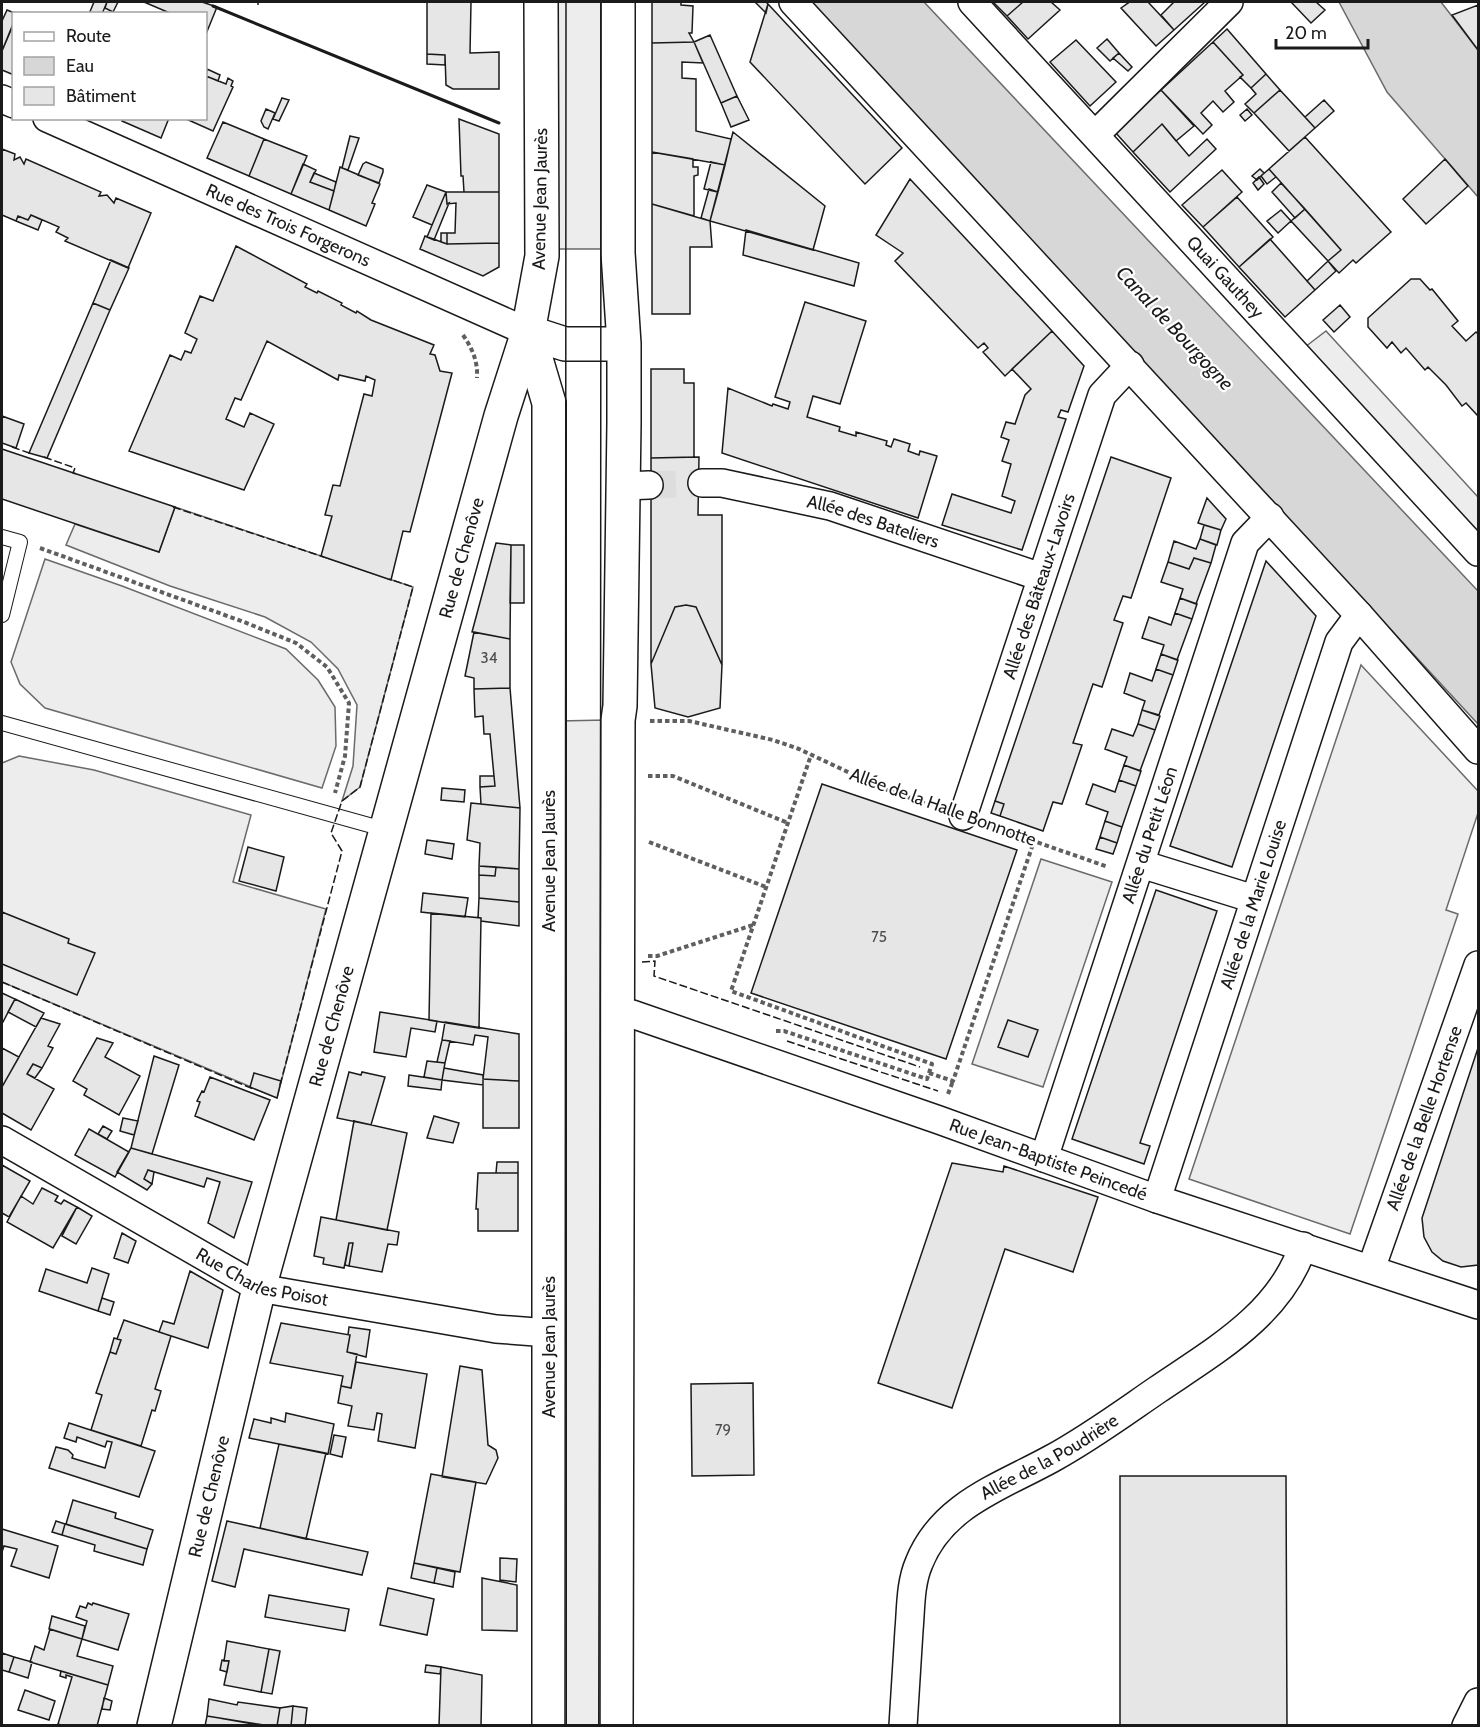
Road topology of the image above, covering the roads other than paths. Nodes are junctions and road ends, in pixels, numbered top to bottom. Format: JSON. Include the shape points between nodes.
{"nodes":[{"id":1,"x":541,"y":2,"type":"edge"},
{"id":2,"x":618,"y":2,"type":"edge"},
{"id":3,"x":794,"y":2,"type":"edge"},
{"id":4,"x":972,"y":2,"type":"edge"},
{"id":5,"x":1229,"y":2,"type":"edge"},
{"id":6,"x":51,"y":120,"type":"edge"},
{"id":7,"x":1095,"y":135,"type":"junction"},
{"id":8,"x":528,"y":332,"type":"junction"},
{"id":9,"x":624,"y":344,"type":"junction"},
{"id":10,"x":1130,"y":365,"type":"junction"},
{"id":11,"x":702,"y":483,"type":"tunnel mouth"},
{"id":12,"x":1270,"y":517,"type":"junction"},
{"id":13,"x":2,"y":537,"type":"edge"},
{"id":14,"x":1479,"y":552,"type":"edge"},
{"id":15,"x":1041,"y":577,"type":"junction"},
{"id":16,"x":2,"y":615,"type":"edge"},
{"id":17,"x":1359,"y":615,"type":"junction"},
{"id":18,"x":2,"y":723,"type":"edge"},
{"id":19,"x":1479,"y":750,"type":"edge"},
{"id":20,"x":963,"y":816,"type":"road end"},
{"id":21,"x":387,"y":830,"type":"junction"},
{"id":22,"x":1141,"y":864,"type":"junction"},
{"id":23,"x":1254,"y":899,"type":"junction"},
{"id":24,"x":1479,"y":965,"type":"edge"},
{"id":25,"x":617,"y":1013,"type":"junction"},
{"id":26,"x":2,"y":1140,"type":"edge"},
{"id":27,"x":1044,"y":1158,"type":"junction"},
{"id":28,"x":1157,"y":1199,"type":"junction"},
{"id":29,"x":1302,"y":1246,"type":"junction"},
{"id":30,"x":1371,"y":1269,"type":"junction"},
{"id":31,"x":259,"y":1288,"type":"junction"},
{"id":32,"x":1479,"y":1305,"type":"edge"},
{"id":33,"x":549,"y":1333,"type":"junction"},
{"id":34,"x":1479,"y":1702,"type":"edge"},
{"id":35,"x":154,"y":1725,"type":"edge"},
{"id":36,"x":549,"y":1725,"type":"edge"},
{"id":37,"x":616,"y":1725,"type":"edge"},
{"id":38,"x":903,"y":1725,"type":"edge"},
{"id":39,"x":1466,"y":1725,"type":"edge"}],
"edges":[{"from":1,"to":8,"type":"main road","name":"Avenue Jean Jaurès","via":[[542,256]]},
{"from":2,"to":9,"type":"main road","via":[[618,253]]},
{"from":3,"to":10,"type":"street"},
{"from":4,"to":7,"type":"street","name":"Quai Gauthey"},
{"from":5,"to":7,"type":"street"},
{"from":6,"to":8,"type":"street","name":"Rue des Trois Forgerons"},
{"from":7,"to":14,"type":"street","name":"Quai Gauthey"},
{"from":8,"to":9,"type":"main road","via":[[565,344]]},
{"from":8,"to":21,"type":"main road","name":"Rue de Chenôve","via":[[501,416]]},
{"from":8,"to":33,"type":"main road","name":"Avenue Jean Jaurès","via":[[549,403]]},
{"from":9,"to":25,"type":"main road","via":[[637,485],[626,713],[618,720]]},
{"from":10,"to":12,"type":"street"},
{"from":10,"to":15,"type":"street","name":"Allée des Bâteaux-Lavoirs","via":[[1102,395]]},
{"from":11,"to":15,"type":"street","name":"Allée des Bateliers","via":[[722,483],[830,506]]},
{"from":12,"to":17,"type":"street"},
{"from":12,"to":22,"type":"street","name":"Allée du Petit Léon","via":[[1245,543]]},
{"from":13,"to":16,"type":"lane","via":[[20,542]]},
{"from":15,"to":20,"type":"street","name":"Allée des Bâteaux-Lavoirs"},
{"from":17,"to":19,"type":"street"},
{"from":17,"to":23,"type":"street","name":"Allée de la Marie Louise","via":[[1339,642]]},
{"from":18,"to":21,"type":"lane"},
{"from":21,"to":31,"type":"main road","name":"Rue de Chenôve"},
{"from":22,"to":23,"type":"street"},
{"from":22,"to":27,"type":"street","name":"Allée du Petit Léon"},
{"from":23,"to":28,"type":"street","name":"Allée de la Marie Louise"},
{"from":24,"to":30,"type":"street","name":"Allée de la Belle Hortense"},
{"from":25,"to":27,"type":"street","name":"Rue Jean-Baptiste Peincedé","via":[[632,1014]]},
{"from":25,"to":37,"type":"main road"},
{"from":26,"to":31,"type":"street","name":"Rue Charles Poisot"},
{"from":27,"to":28,"type":"street","name":"Rue Jean-Baptiste Peincedé"},
{"from":28,"to":29,"type":"street","name":"Rue Jean-Baptiste Peincedé"},
{"from":29,"to":30,"type":"street","name":"Rue Jean-Baptiste Peincedé"},
{"from":29,"to":38,"type":"street","name":"Allée de la Poudrière","via":[[1286,1283],[1239,1334],[1100,1430],[967,1503],[942,1526],[918,1564],[912,1591]]},
{"from":30,"to":32,"type":"street","name":"Rue Jean-Baptiste Peincedé"},
{"from":31,"to":33,"type":"street","name":"Rue Charles Poisot","via":[[496,1329]]},
{"from":31,"to":35,"type":"main road","name":"Rue de Chenôve"},
{"from":33,"to":36,"type":"main road","name":"Avenue Jean Jaurès"},
{"from":34,"to":39,"type":"street"}]}
